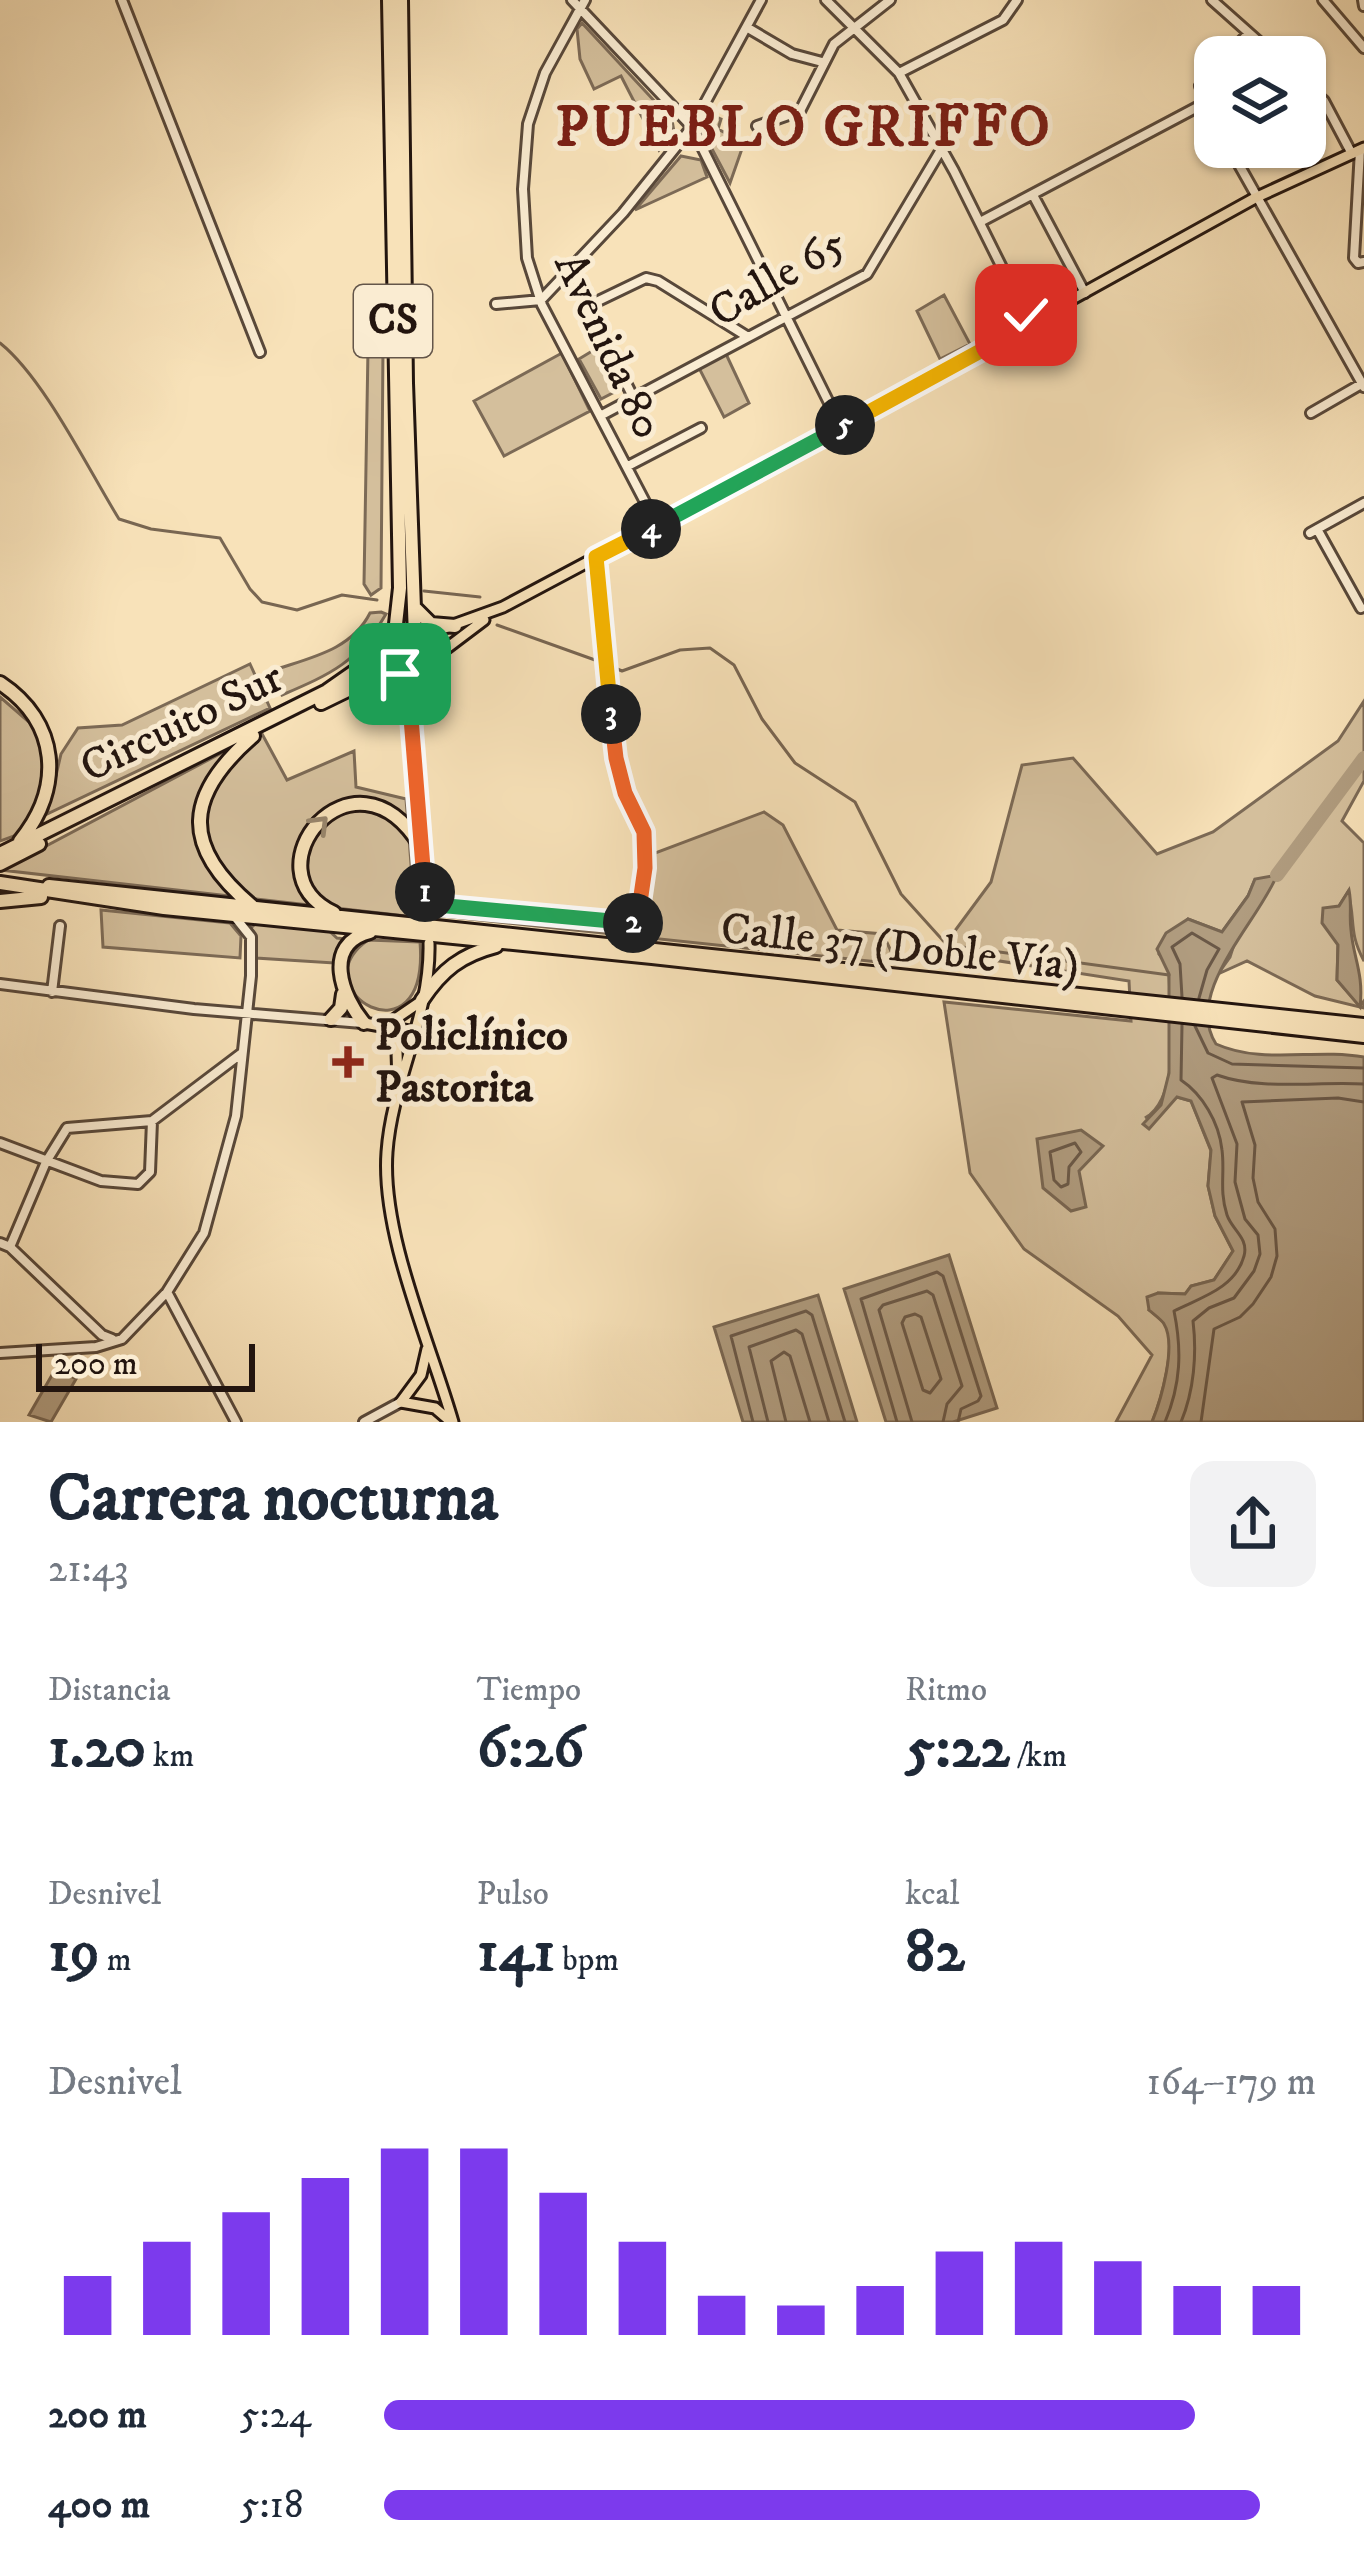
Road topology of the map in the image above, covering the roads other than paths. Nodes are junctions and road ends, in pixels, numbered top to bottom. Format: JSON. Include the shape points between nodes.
{"nodes":[{"id":1,"x":122,"y":0,"type":"edge"},
{"id":2,"x":389,"y":0,"type":"edge"},
{"id":3,"x":401,"y":0,"type":"edge"},
{"id":4,"x":572,"y":0,"type":"edge"},
{"id":5,"x":761,"y":0,"type":"edge"},
{"id":6,"x":826,"y":0,"type":"edge"},
{"id":7,"x":890,"y":0,"type":"edge"},
{"id":8,"x":1017,"y":0,"type":"edge"},
{"id":9,"x":1212,"y":0,"type":"edge"},
{"id":10,"x":1323,"y":0,"type":"edge"},
{"id":11,"x":582,"y":4,"type":"edge"},
{"id":12,"x":748,"y":28,"type":"junction"},
{"id":13,"x":854,"y":30,"type":"junction"},
{"id":14,"x":1249,"y":33,"type":"junction"},
{"id":15,"x":1246,"y":36,"type":"edge"},
{"id":16,"x":1252,"y":36,"type":"edge"},
{"id":17,"x":1364,"y":48,"type":"edge"},
{"id":18,"x":822,"y":62,"type":"junction"},
{"id":19,"x":899,"y":73,"type":"junction"},
{"id":20,"x":1326,"y":104,"type":"edge"},
{"id":21,"x":1194,"y":109,"type":"edge"},
{"id":22,"x":757,"y":126,"type":"dead end"},
{"id":23,"x":692,"y":127,"type":"junction"},
{"id":24,"x":943,"y":148,"type":"junction"},
{"id":25,"x":1358,"y":150,"type":"edge"},
{"id":26,"x":1239,"y":168,"type":"edge"},
{"id":27,"x":1033,"y":194,"type":"junction"},
{"id":28,"x":1255,"y":198,"type":"junction"},
{"id":29,"x":980,"y":222,"type":"junction"},
{"id":30,"x":1360,"y":261,"type":"edge"},
{"id":31,"x":1085,"y":293,"type":"junction"},
{"id":32,"x":541,"y":300,"type":"junction"},
{"id":33,"x":496,"y":304,"type":"dead end"},
{"id":34,"x":785,"y":317,"type":"junction"},
{"id":35,"x":1030,"y":324,"type":"junction"},
{"id":36,"x":748,"y":337,"type":"junction"},
{"id":37,"x":260,"y":352,"type":"dead end"},
{"id":38,"x":1363,"y":384,"type":"edge"},
{"id":39,"x":634,"y":399,"type":"junction"},
{"id":40,"x":1311,"y":413,"type":"dead end"},
{"id":41,"x":601,"y":416,"type":"junction"},
{"id":42,"x":842,"y":427,"type":"junction"},
{"id":43,"x":701,"y":428,"type":"dead end"},
{"id":44,"x":628,"y":466,"type":"junction"},
{"id":45,"x":1364,"y":503,"type":"edge"},
{"id":46,"x":657,"y":525,"type":"junction"},
{"id":47,"x":596,"y":557,"type":"junction"},
{"id":48,"x":414,"y":604,"type":"junction"},
{"id":49,"x":503,"y":607,"type":"junction"},
{"id":50,"x":1360,"y":608,"type":"dead end"},
{"id":51,"x":398,"y":616,"type":"junction"},
{"id":52,"x":455,"y":626,"type":"junction"},
{"id":53,"x":416,"y":638,"type":"junction"},
{"id":54,"x":392,"y":645,"type":"junction"},
{"id":55,"x":424,"y":666,"type":"junction"},
{"id":56,"x":399,"y":674,"type":"junction"},
{"id":57,"x":357,"y":679,"type":"junction"},
{"id":58,"x":0,"y":682,"type":"edge"},
{"id":59,"x":410,"y":712,"type":"junction"},
{"id":60,"x":253,"y":736,"type":"junction"},
{"id":61,"x":420,"y":845,"type":"junction"},
{"id":62,"x":16,"y":846,"type":"junction"},
{"id":63,"x":0,"y":854,"type":"edge"},
{"id":64,"x":0,"y":864,"type":"edge"},
{"id":65,"x":0,"y":882,"type":"edge"},
{"id":66,"x":76,"y":897,"type":"junction"},
{"id":67,"x":0,"y":901,"type":"edge"},
{"id":68,"x":426,"y":904,"type":"junction"},
{"id":69,"x":253,"y":907,"type":"junction"},
{"id":70,"x":231,"y":914,"type":"junction"},
{"id":71,"x":341,"y":916,"type":"junction"},
{"id":72,"x":428,"y":919,"type":"dead end"},
{"id":73,"x":637,"y":923,"type":"junction"},
{"id":74,"x":60,"y":926,"type":"dead end"},
{"id":75,"x":378,"y":930,"type":"junction"},
{"id":76,"x":429,"y":943,"type":"dead end"},
{"id":77,"x":507,"y":944,"type":"junction"},
{"id":78,"x":649,"y":948,"type":"junction"},
{"id":79,"x":0,"y":985,"type":"edge"},
{"id":80,"x":343,"y":991,"type":"junction"},
{"id":81,"x":52,"y":992,"type":"junction"},
{"id":82,"x":422,"y":1000,"type":"junction"},
{"id":83,"x":1123,"y":1004,"type":"junction"},
{"id":84,"x":247,"y":1013,"type":"junction"},
{"id":85,"x":1245,"y":1016,"type":"junction"},
{"id":86,"x":332,"y":1019,"type":"junction"},
{"id":87,"x":364,"y":1023,"type":"junction"},
{"id":88,"x":1364,"y":1025,"type":"edge"},
{"id":89,"x":385,"y":1026,"type":"junction"},
{"id":90,"x":415,"y":1032,"type":"junction"},
{"id":91,"x":1364,"y":1036,"type":"edge"},
{"id":92,"x":243,"y":1052,"type":"junction"},
{"id":93,"x":399,"y":1094,"type":"junction"},
{"id":94,"x":152,"y":1120,"type":"junction"},
{"id":95,"x":0,"y":1143,"type":"edge"},
{"id":96,"x":46,"y":1162,"type":"junction"},
{"id":97,"x":5,"y":1245,"type":"edge"},
{"id":98,"x":167,"y":1292,"type":"junction"},
{"id":99,"x":428,"y":1337,"type":"junction"},
{"id":100,"x":114,"y":1340,"type":"junction"},
{"id":101,"x":0,"y":1353,"type":"edge"},
{"id":102,"x":421,"y":1376,"type":"junction"},
{"id":103,"x":441,"y":1384,"type":"junction"},
{"id":104,"x":401,"y":1402,"type":"junction"},
{"id":105,"x":428,"y":1406,"type":"junction"},
{"id":106,"x":236,"y":1422,"type":"edge"},
{"id":107,"x":364,"y":1422,"type":"edge"},
{"id":108,"x":452,"y":1422,"type":"edge"}],
"edges":[{"from":1,"to":37,"type":"street"},
{"from":2,"to":51,"type":"highway","number":"CS"},
{"from":3,"to":48,"type":"highway","number":"CS"},
{"from":4,"to":11,"type":"street"},
{"from":5,"to":12,"type":"street"},
{"from":6,"to":13,"type":"street"},
{"from":7,"to":13,"type":"street"},
{"from":8,"to":19,"type":"street","via":[[1003,20]]},
{"from":9,"to":14,"type":"street"},
{"from":10,"to":17,"type":"street"},
{"from":11,"to":23,"type":"street"},
{"from":11,"to":32,"type":"street","name":"Avenida 80","via":[[544,73],[526,137],[527,258]]},
{"from":12,"to":18,"type":"street"},
{"from":12,"to":23,"type":"street"},
{"from":13,"to":18,"type":"street"},
{"from":13,"to":19,"type":"street"},
{"from":14,"to":15,"type":"street"},
{"from":14,"to":16,"type":"street"},
{"from":18,"to":22,"type":"street","via":[[800,111]]},
{"from":19,"to":24,"type":"street"},
{"from":20,"to":25,"type":"street"},
{"from":21,"to":27,"type":"street"},
{"from":23,"to":32,"type":"street"},
{"from":23,"to":34,"type":"street"},
{"from":24,"to":29,"type":"street"},
{"from":24,"to":34,"type":"street","name":"Calle 65","via":[[867,274]]},
{"from":25,"to":28,"type":"main road"},
{"from":25,"to":30,"type":"street"},
{"from":26,"to":28,"type":"street"},
{"from":27,"to":29,"type":"street"},
{"from":27,"to":31,"type":"street"},
{"from":28,"to":31,"type":"main road"},
{"from":28,"to":38,"type":"street"},
{"from":29,"to":35,"type":"street"},
{"from":31,"to":35,"type":"main road"},
{"from":32,"to":33,"type":"street"},
{"from":32,"to":41,"type":"street","name":"Avenida 80"},
{"from":34,"to":36,"type":"street","name":"Calle 65"},
{"from":34,"to":42,"type":"street"},
{"from":35,"to":42,"type":"main road"},
{"from":36,"to":39,"type":"street","name":"Calle 65"},
{"from":36,"to":39,"type":"street","via":[[646,278],[594,303],[592,315]]},
{"from":38,"to":40,"type":"street"},
{"from":39,"to":41,"type":"street","name":"Calle 65"},
{"from":41,"to":44,"type":"street","name":"Avenida 80"},
{"from":42,"to":46,"type":"main road"},
{"from":43,"to":44,"type":"street"},
{"from":44,"to":46,"type":"street","name":"Avenida 80"},
{"from":45,"to":50,"type":"street","via":[[1313,531]]},
{"from":46,"to":47,"type":"main road"},
{"from":47,"to":49,"type":"main road"},
{"from":47,"to":73,"type":"street","via":[[616,758],[644,832]]},
{"from":48,"to":52,"type":"highway","via":[[431,624]]},
{"from":48,"to":53,"type":"highway","number":"CS"},
{"from":49,"to":52,"type":"main road"},
{"from":49,"to":55,"type":"main road"},
{"from":51,"to":54,"type":"highway","number":"CS"},
{"from":51,"to":57,"type":"highway"},
{"from":52,"to":53,"type":"main road"},
{"from":53,"to":54,"type":"highway"},
{"from":53,"to":55,"type":"highway","number":"CS","via":[[425,646]]},
{"from":54,"to":56,"type":"highway","number":"CS","via":[[390,664]]},
{"from":54,"to":57,"type":"highway","name":"Circuito Sur"},
{"from":55,"to":56,"type":"highway"},
{"from":55,"to":59,"type":"main road"},
{"from":56,"to":57,"type":"highway","name":"Circuito Sur"},
{"from":56,"to":59,"type":"main road"},
{"from":57,"to":59,"type":"highway"},
{"from":57,"to":60,"type":"highway","name":"Circuito Sur"},
{"from":57,"to":62,"type":"highway","name":"Circuito Sur"},
{"from":58,"to":62,"type":"highway","via":[[36,717],[50,755],[43,807]]},
{"from":59,"to":61,"type":"main road"},
{"from":60,"to":64,"type":"highway","name":"Circuito Sur"},
{"from":60,"to":69,"type":"highway","via":[[221,764],[205,792],[200,826],[211,861]]},
{"from":61,"to":68,"type":"main road"},
{"from":71,"to":61,"type":"highway","one_way":true,"via":[[321,907],[305,885],[302,852],[313,824],[337,808],[376,806]]},
{"from":62,"to":63,"type":"highway","name":"Circuito Sur"},
{"from":65,"to":66,"type":"highway","name":"Calle 37 (Doble Vía)"},
{"from":65,"to":69,"type":"highway","name":"Calle 37 (Doble Vía)"},
{"from":66,"to":67,"type":"highway"},
{"from":66,"to":70,"type":"highway","name":"Calle 37 (Doble Vía)"},
{"from":68,"to":72,"type":"main road"},
{"from":68,"to":73,"type":"street"},
{"from":69,"to":71,"type":"highway","name":"Calle 37 (Doble Vía)"},
{"from":70,"to":75,"type":"highway","name":"Calle 37 (Doble Vía)"},
{"from":70,"to":84,"type":"street","via":[[253,951]]},
{"from":71,"to":78,"type":"highway","name":"Calle 37 (Doble Vía)"},
{"from":73,"to":78,"type":"street"},
{"from":74,"to":81,"type":"street"},
{"from":75,"to":77,"type":"highway","name":"Calle 37 (Doble Vía)"},
{"from":75,"to":80,"type":"highway","via":[[344,950]]},
{"from":76,"to":82,"type":"main road"},
{"from":77,"to":82,"type":"highway","via":[[457,960]]},
{"from":77,"to":83,"type":"highway","name":"Calle 37 (Doble Vía)"},
{"from":78,"to":83,"type":"highway","name":"Calle 37 (Doble Vía)"},
{"from":79,"to":81,"type":"street"},
{"from":80,"to":86,"type":"highway"},
{"from":80,"to":87,"type":"highway"},
{"from":81,"to":84,"type":"street"},
{"from":82,"to":89,"type":"main road"},
{"from":82,"to":90,"type":"main road"},
{"from":83,"to":85,"type":"highway","name":"Calle 37 (Doble Vía)"},
{"from":84,"to":86,"type":"street"},
{"from":84,"to":92,"type":"street"},
{"from":85,"to":88,"type":"highway","name":"Calle 37 (Doble Vía)"},
{"from":85,"to":91,"type":"highway","name":"Calle 37 (Doble Vía)"},
{"from":86,"to":87,"type":"street"},
{"from":87,"to":89,"type":"main road"},
{"from":89,"to":90,"type":"main road"},
{"from":89,"to":93,"type":"main road","via":[[397,1052]]},
{"from":90,"to":93,"type":"main road"},
{"from":92,"to":94,"type":"street"},
{"from":92,"to":98,"type":"street","via":[[212,1211]]},
{"from":93,"to":99,"type":"main road","via":[[387,1184]]},
{"from":94,"to":96,"type":"street","via":[[67,1128]]},
{"from":94,"to":96,"type":"street","via":[[153,1160],[138,1184]]},
{"from":95,"to":96,"type":"street"},
{"from":96,"to":97,"type":"street"},
{"from":97,"to":100,"type":"street"},
{"from":98,"to":100,"type":"street","via":[[132,1332]]},
{"from":98,"to":106,"type":"street"},
{"from":99,"to":102,"type":"main road"},
{"from":99,"to":103,"type":"main road"},
{"from":100,"to":101,"type":"street"},
{"from":102,"to":103,"type":"main road"},
{"from":102,"to":104,"type":"main road"},
{"from":103,"to":105,"type":"main road"},
{"from":103,"to":108,"type":"main road"},
{"from":104,"to":105,"type":"main road"},
{"from":104,"to":107,"type":"street"},
{"from":105,"to":108,"type":"main road"}]}
